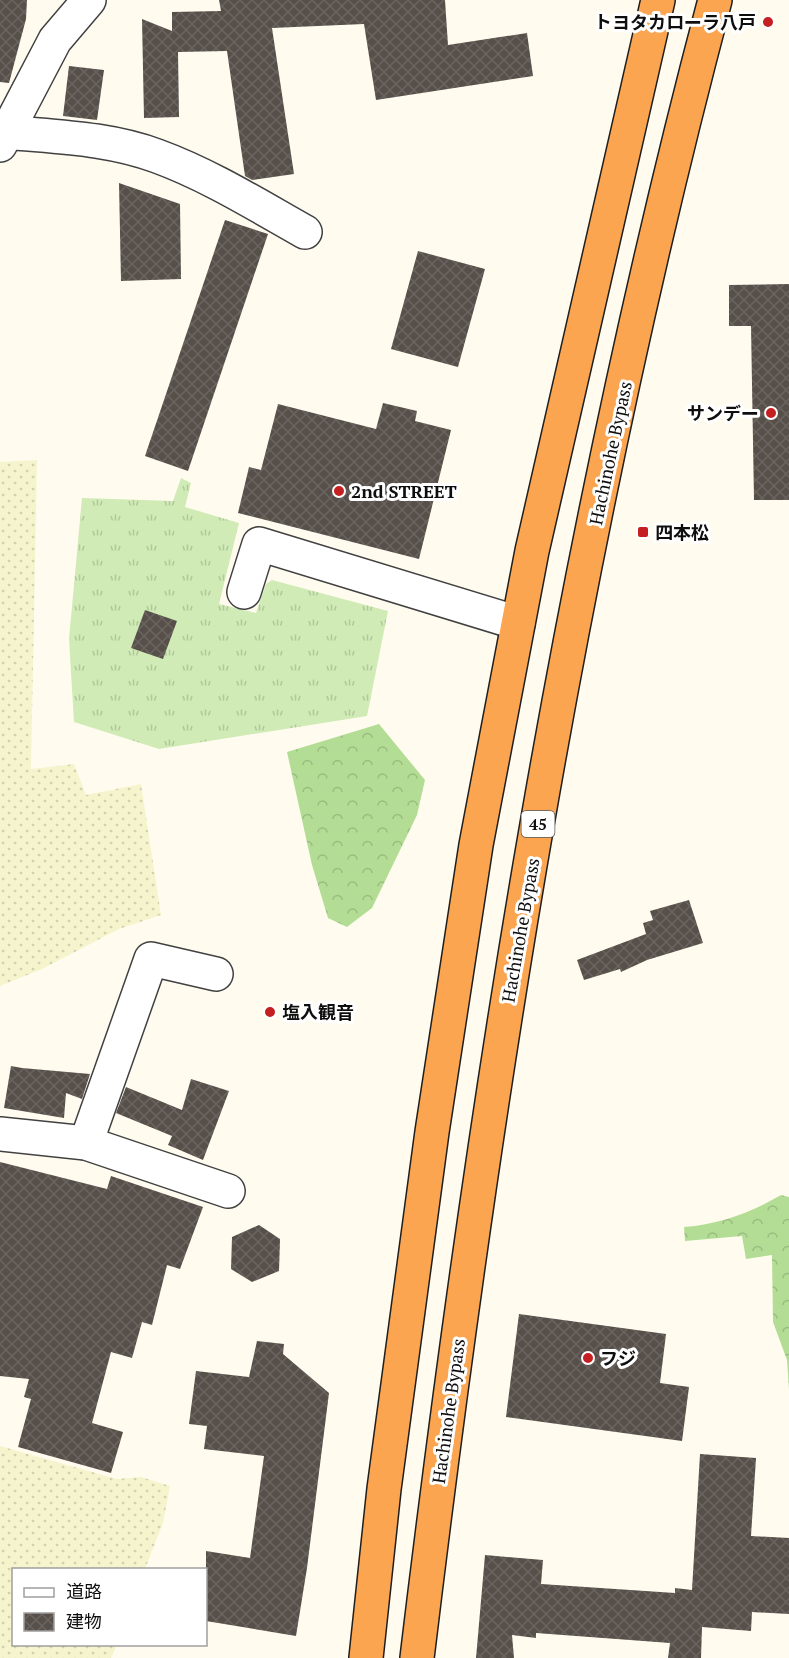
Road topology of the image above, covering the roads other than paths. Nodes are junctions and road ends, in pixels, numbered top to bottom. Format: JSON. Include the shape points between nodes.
{"nodes":[{"id":1,"x":89,"y":0,"type":"edge"},
{"id":2,"x":658,"y":0,"type":"edge"},
{"id":3,"x":715,"y":0,"type":"edge"},
{"id":4,"x":3,"y":139,"type":"edge"},
{"id":5,"x":305,"y":232,"type":"dead end"},
{"id":6,"x":244,"y":592,"type":"dead end"},
{"id":7,"x":518,"y":623,"type":"junction"},
{"id":8,"x":216,"y":974,"type":"dead end"},
{"id":9,"x":0,"y":1134,"type":"edge"},
{"id":10,"x":86,"y":1143,"type":"junction"},
{"id":11,"x":228,"y":1191,"type":"dead end"},
{"id":12,"x":366,"y":1658,"type":"edge"},
{"id":13,"x":417,"y":1658,"type":"edge"}],
"edges":[{"from":1,"to":4,"type":"street","via":[[55,40]]},
{"from":2,"to":7,"type":"highway"},
{"from":3,"to":13,"type":"highway","name":"Hachinohe Bypass","number":"45","via":[[618,411],[561,691],[492,1100],[446,1417]]},
{"from":4,"to":5,"type":"street","via":[[102,141],[155,155],[197,172]]},
{"from":6,"to":7,"type":"street","via":[[259,544]]},
{"from":7,"to":12,"type":"highway","via":[[476,845],[432,1132],[384,1489]]},
{"from":8,"to":10,"type":"street","via":[[151,959]]},
{"from":9,"to":10,"type":"street"},
{"from":10,"to":11,"type":"street"}]}
